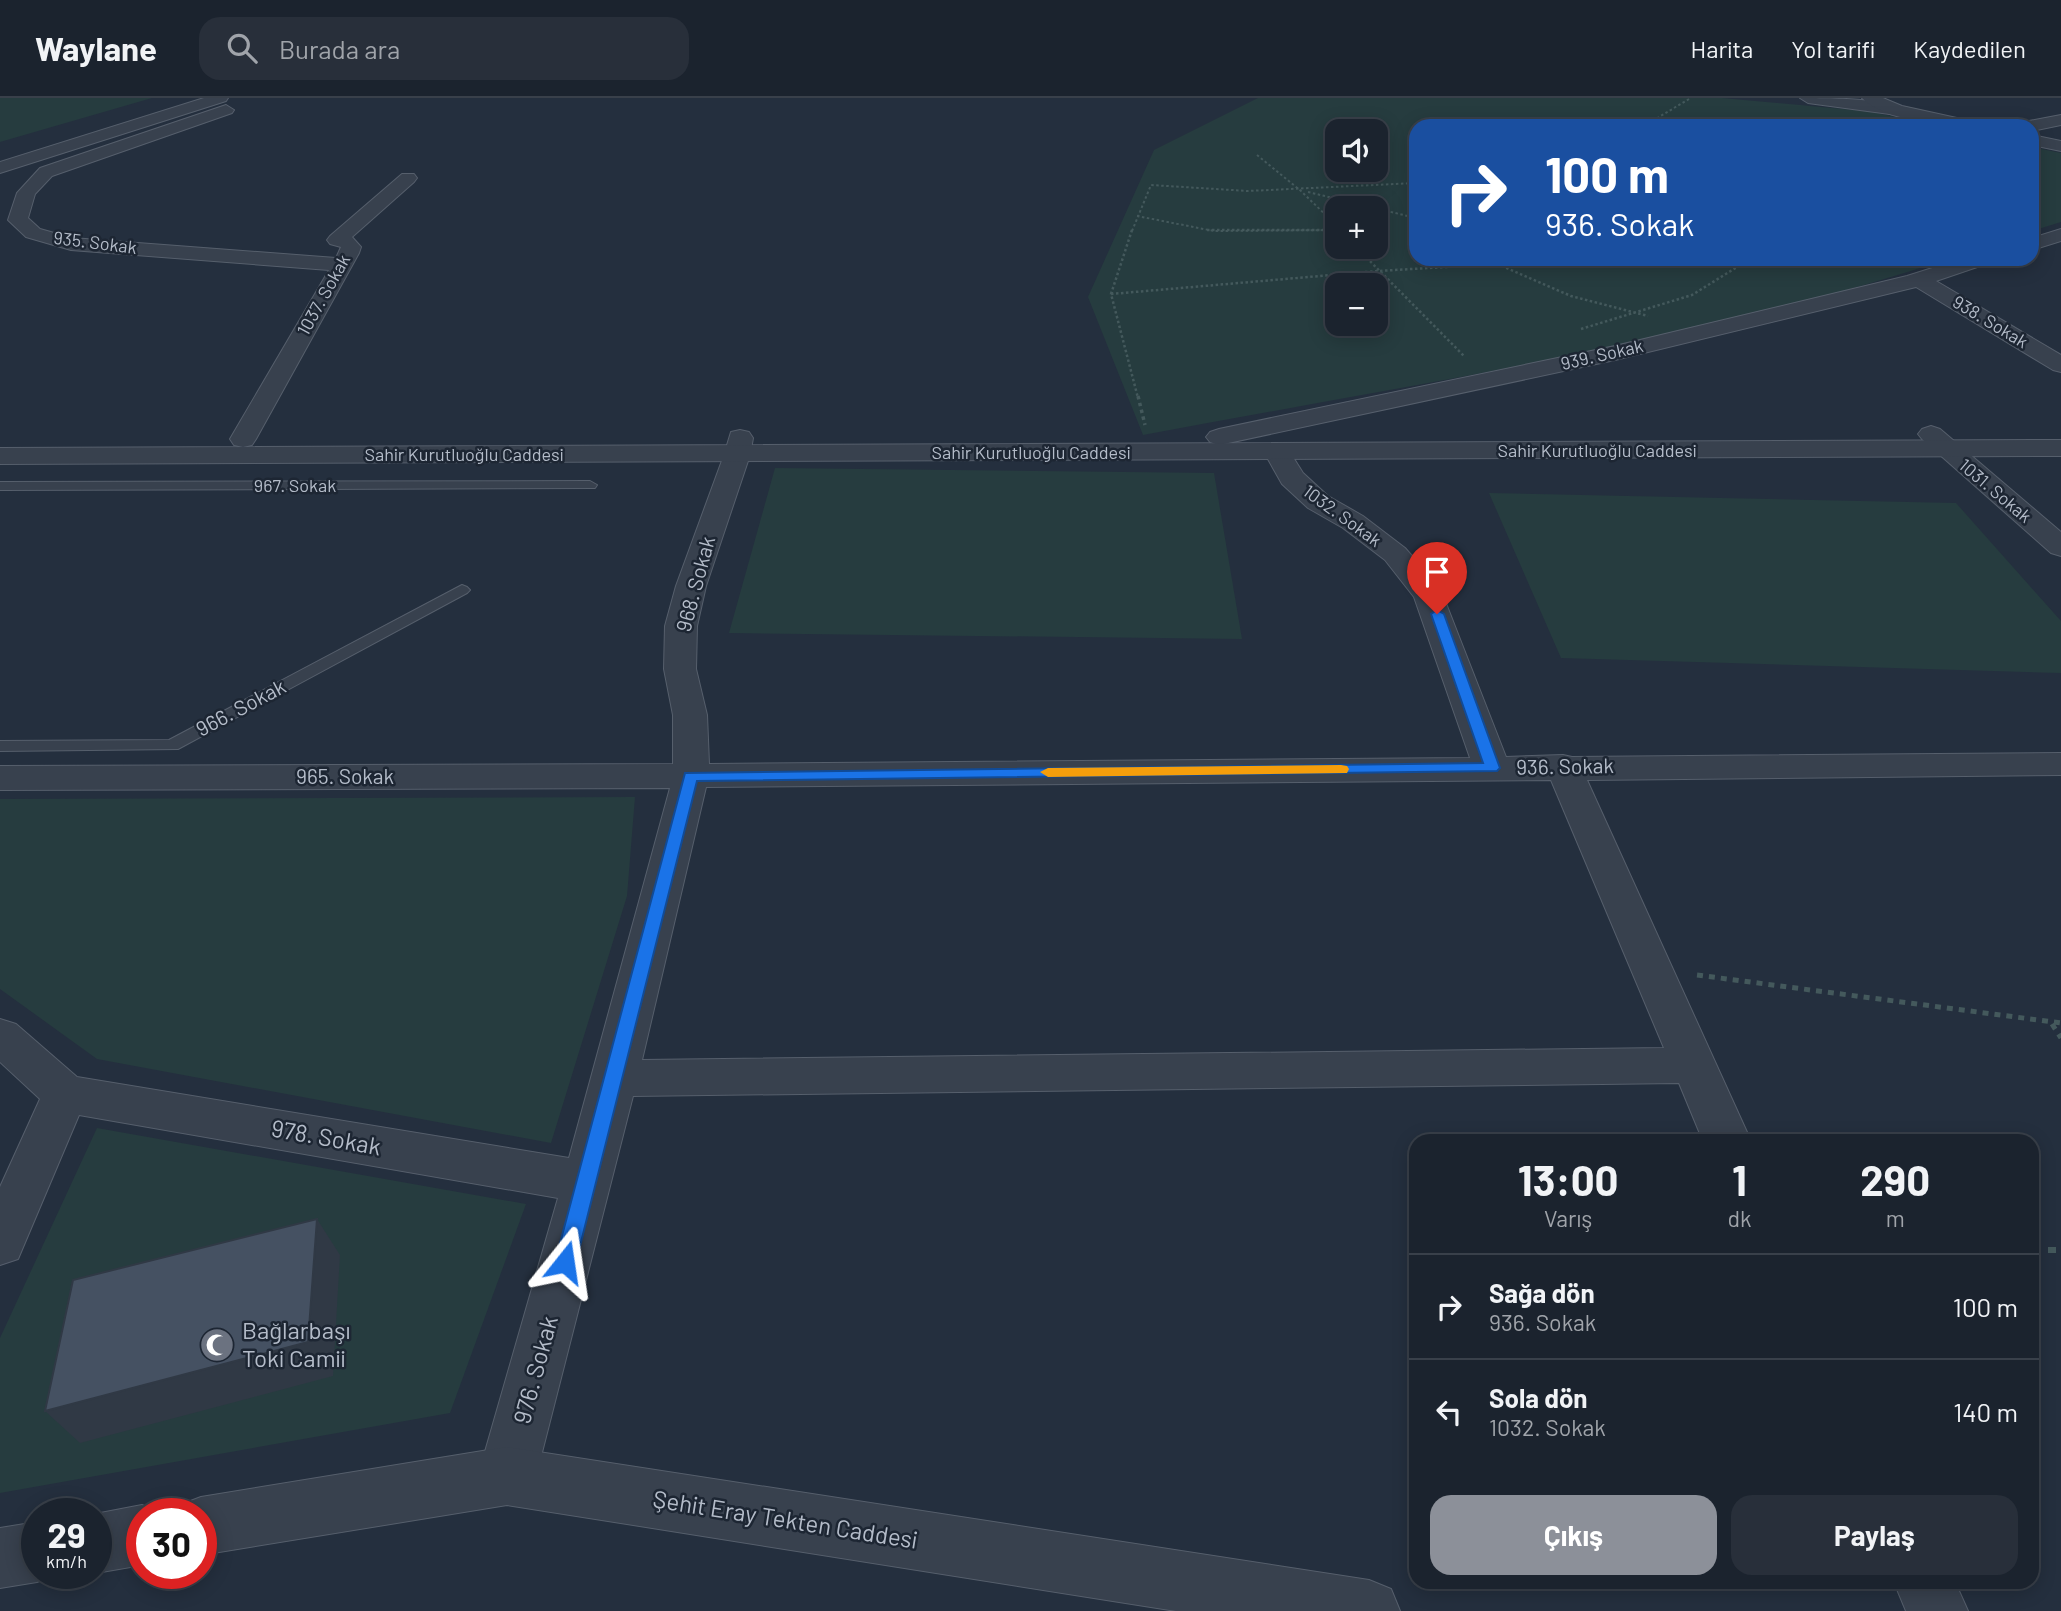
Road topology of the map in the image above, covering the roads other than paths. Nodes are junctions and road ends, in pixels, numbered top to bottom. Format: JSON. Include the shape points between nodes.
{"nodes":[{"id":1,"x":183,"y":98,"type":"edge"},
{"id":2,"x":1808,"y":98,"type":"edge"},
{"id":3,"x":1870,"y":98,"type":"edge"},
{"id":4,"x":223,"y":104,"type":"edge"},
{"id":5,"x":1897,"y":110,"type":"junction"},
{"id":6,"x":1938,"y":119,"type":"edge"},
{"id":7,"x":2061,"y":120,"type":"edge"},
{"id":8,"x":2039,"y":124,"type":"edge"},
{"id":9,"x":2039,"y":141,"type":"edge"},
{"id":10,"x":2061,"y":146,"type":"edge"},
{"id":11,"x":0,"y":154,"type":"edge"},
{"id":12,"x":0,"y":167,"type":"edge"},
{"id":13,"x":408,"y":178,"type":"dead end"},
{"id":14,"x":2061,"y":234,"type":"edge"},
{"id":15,"x":2039,"y":242,"type":"edge"},
{"id":16,"x":341,"y":265,"type":"junction"},
{"id":17,"x":1960,"y":266,"type":"edge"},
{"id":18,"x":1918,"y":279,"type":"junction"},
{"id":19,"x":2061,"y":365,"type":"edge"},
{"id":20,"x":2061,"y":433,"type":"edge"},
{"id":21,"x":1219,"y":437,"type":"junction"},
{"id":22,"x":0,"y":439,"type":"edge"},
{"id":23,"x":243,"y":439,"type":"junction"},
{"id":24,"x":1938,"y":442,"type":"junction"},
{"id":25,"x":739,"y":446,"type":"junction"},
{"id":26,"x":2061,"y":448,"type":"edge"},
{"id":27,"x":1277,"y":452,"type":"junction"},
{"id":28,"x":0,"y":456,"type":"edge"},
{"id":29,"x":590,"y":485,"type":"dead end"},
{"id":30,"x":0,"y":486,"type":"edge"},
{"id":31,"x":2061,"y":547,"type":"edge"},
{"id":32,"x":462,"y":590,"type":"dead end"},
{"id":33,"x":0,"y":746,"type":"edge"},
{"id":34,"x":2061,"y":764,"type":"edge"},
{"id":35,"x":1563,"y":766,"type":"junction"},
{"id":36,"x":1492,"y":768,"type":"junction"},
{"id":37,"x":691,"y":776,"type":"junction"},
{"id":38,"x":0,"y":778,"type":"edge"},
{"id":39,"x":0,"y":1036,"type":"edge"},
{"id":40,"x":1693,"y":1065,"type":"junction"},
{"id":41,"x":615,"y":1078,"type":"junction"},
{"id":42,"x":65,"y":1094,"type":"junction"},
{"id":43,"x":1724,"y":1134,"type":"edge"},
{"id":44,"x":587,"y":1182,"type":"junction"},
{"id":45,"x":0,"y":1243,"type":"edge"},
{"id":46,"x":507,"y":1476,"type":"junction"},
{"id":47,"x":217,"y":1523,"type":"edge"},
{"id":48,"x":21,"y":1555,"type":"edge"},
{"id":49,"x":0,"y":1558,"type":"edge"},
{"id":50,"x":1927,"y":1589,"type":"edge"},
{"id":51,"x":1369,"y":1611,"type":"edge"},
{"id":52,"x":1937,"y":1611,"type":"edge"}],
"edges":[{"from":1,"to":11,"type":"street"},
{"from":2,"to":5,"type":"street"},
{"from":3,"to":5,"type":"street"},
{"from":4,"to":12,"type":"street"},
{"from":4,"to":16,"type":"street","name":"935. Sokak","via":[[46,172],[32,184],[18,209],[18,220],[33,233],[71,244]]},
{"from":5,"to":6,"type":"street"},
{"from":7,"to":8,"type":"street"},
{"from":9,"to":10,"type":"street"},
{"from":13,"to":16,"type":"street","name":"1037. Sokak","via":[[337,240],[351,247]]},
{"from":14,"to":15,"type":"street"},
{"from":16,"to":23,"type":"street","name":"1037. Sokak"},
{"from":17,"to":18,"type":"street","name":"939. Sokak"},
{"from":18,"to":19,"type":"street","name":"938. Sokak"},
{"from":18,"to":21,"type":"street","name":"939. Sokak","via":[[1615,353]]},
{"from":20,"to":24,"type":"street","name":"Sahir Kurutluoğlu Caddesi"},
{"from":21,"to":24,"type":"street","name":"Sahir Kurutluoğlu Caddesi"},
{"from":21,"to":25,"type":"street","name":"Sahir Kurutluoğlu Caddesi"},
{"from":22,"to":23,"type":"street","name":"Sahir Kurutluoğlu Caddesi"},
{"from":23,"to":25,"type":"street","name":"Sahir Kurutluoğlu Caddesi"},
{"from":24,"to":26,"type":"street","name":"Sahir Kurutluoğlu Caddesi"},
{"from":24,"to":27,"type":"street","name":"Sahir Kurutluoğlu Caddesi"},
{"from":24,"to":31,"type":"street","name":"1031. Sokak"},
{"from":25,"to":27,"type":"street","name":"Sahir Kurutluoğlu Caddesi"},
{"from":25,"to":28,"type":"street","name":"Sahir Kurutluoğlu Caddesi"},
{"from":25,"to":37,"type":"street","name":"968. Sokak","via":[[681,626],[680,669],[690,715]]},
{"from":27,"to":36,"type":"street","name":"1032. Sokak","via":[[1292,478],[1318,502],[1395,554],[1430,595]]},
{"from":29,"to":30,"type":"lane","name":"967. Sokak"},
{"from":32,"to":33,"type":"lane","name":"966. Sokak","via":[[172,745]]},
{"from":34,"to":35,"type":"street","name":"936. Sokak"},
{"from":35,"to":36,"type":"street","name":"936. Sokak"},
{"from":35,"to":40,"type":"street"},
{"from":36,"to":37,"type":"street","name":"936. Sokak"},
{"from":37,"to":38,"type":"street","name":"965. Sokak"},
{"from":37,"to":41,"type":"street","name":"976. Sokak"},
{"from":39,"to":42,"type":"street"},
{"from":40,"to":41,"type":"street"},
{"from":40,"to":43,"type":"street"},
{"from":41,"to":44,"type":"street","name":"976. Sokak"},
{"from":42,"to":44,"type":"street","name":"978. Sokak"},
{"from":42,"to":45,"type":"street"},
{"from":44,"to":46,"type":"street","name":"976. Sokak"},
{"from":46,"to":47,"type":"street","name":"Şehit Eray Tekten Caddesi"},
{"from":46,"to":51,"type":"street","name":"Şehit Eray Tekten Caddesi"},
{"from":48,"to":49,"type":"street"},
{"from":50,"to":52,"type":"street"}]}
